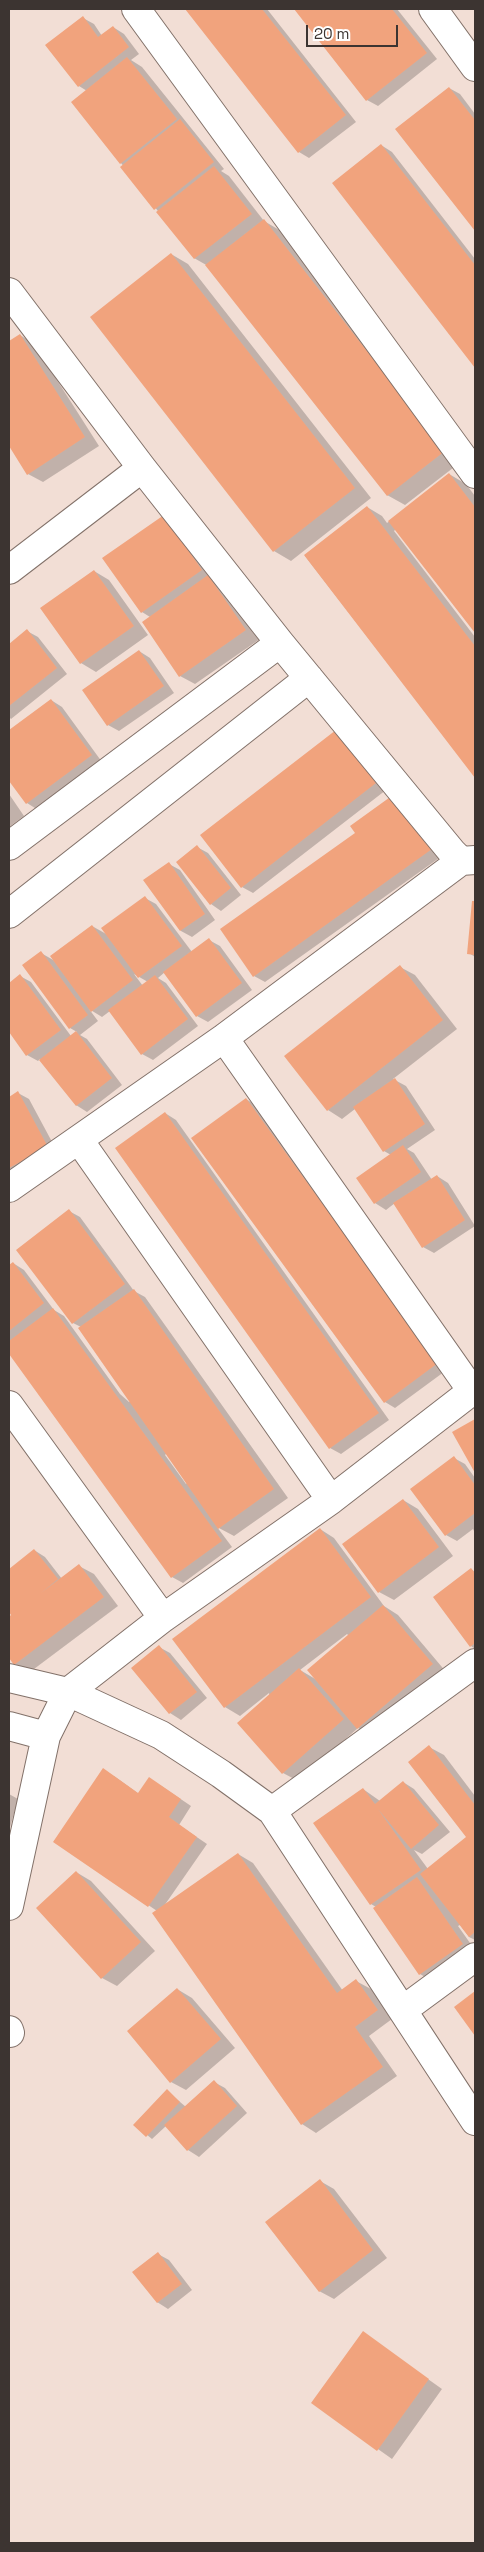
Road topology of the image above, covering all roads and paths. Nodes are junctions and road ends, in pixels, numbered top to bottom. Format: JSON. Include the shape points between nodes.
{"nodes":[{"id":1,"x":136,"y":9,"type":"edge"},
{"id":2,"x":433,"y":9,"type":"edge"},
{"id":3,"x":475,"y":67,"type":"edge"},
{"id":4,"x":9,"y":295,"type":"edge"},
{"id":5,"x":142,"y":468,"type":"junction"},
{"id":6,"x":475,"y":474,"type":"edge"},
{"id":7,"x":9,"y":570,"type":"edge"},
{"id":8,"x":280,"y":643,"type":"junction"},
{"id":9,"x":309,"y":678,"type":"junction"},
{"id":10,"x":9,"y":846,"type":"edge"},
{"id":11,"x":468,"y":861,"type":"edge"},
{"id":12,"x":9,"y":914,"type":"edge"},
{"id":13,"x":224,"y":1038,"type":"junction"},
{"id":14,"x":79,"y":1140,"type":"junction"},
{"id":15,"x":9,"y":1188,"type":"edge"},
{"id":16,"x":9,"y":1405,"type":"edge"},
{"id":17,"x":331,"y":1500,"type":"junction"},
{"id":18,"x":163,"y":1618,"type":"junction"},
{"id":19,"x":475,"y":1663,"type":"edge"},
{"id":20,"x":9,"y":1678,"type":"edge"},
{"id":21,"x":68,"y":1692,"type":"junction"},
{"id":22,"x":9,"y":1726,"type":"edge"},
{"id":23,"x":46,"y":1736,"type":"junction"},
{"id":24,"x":272,"y":1811,"type":"junction"},
{"id":25,"x":9,"y":1906,"type":"edge"},
{"id":26,"x":475,"y":1957,"type":"edge"},
{"id":27,"x":403,"y":2010,"type":"junction"},
{"id":28,"x":475,"y":2121,"type":"edge"}],
"edges":[{"from":1,"to":6,"type":"street"},
{"from":2,"to":3,"type":"street"},
{"from":4,"to":5,"type":"street"},
{"from":5,"to":7,"type":"street"},
{"from":5,"to":8,"type":"street"},
{"from":8,"to":9,"type":"street"},
{"from":8,"to":10,"type":"street"},
{"from":9,"to":11,"type":"street"},
{"from":9,"to":12,"type":"street"},
{"from":11,"to":13,"type":"street"},
{"from":13,"to":14,"type":"street"},
{"from":13,"to":17,"type":"street","via":[[472,1391]]},
{"from":14,"to":15,"type":"street"},
{"from":14,"to":17,"type":"street"},
{"from":16,"to":18,"type":"street"},
{"from":17,"to":18,"type":"street"},
{"from":18,"to":21,"type":"street"},
{"from":19,"to":24,"type":"street"},
{"from":20,"to":21,"type":"street"},
{"from":21,"to":23,"type":"street"},
{"from":21,"to":24,"type":"street","via":[[161,1736]]},
{"from":22,"to":23,"type":"street"},
{"from":23,"to":25,"type":"street"},
{"from":24,"to":27,"type":"street"},
{"from":26,"to":27,"type":"street"},
{"from":27,"to":28,"type":"street"}]}
